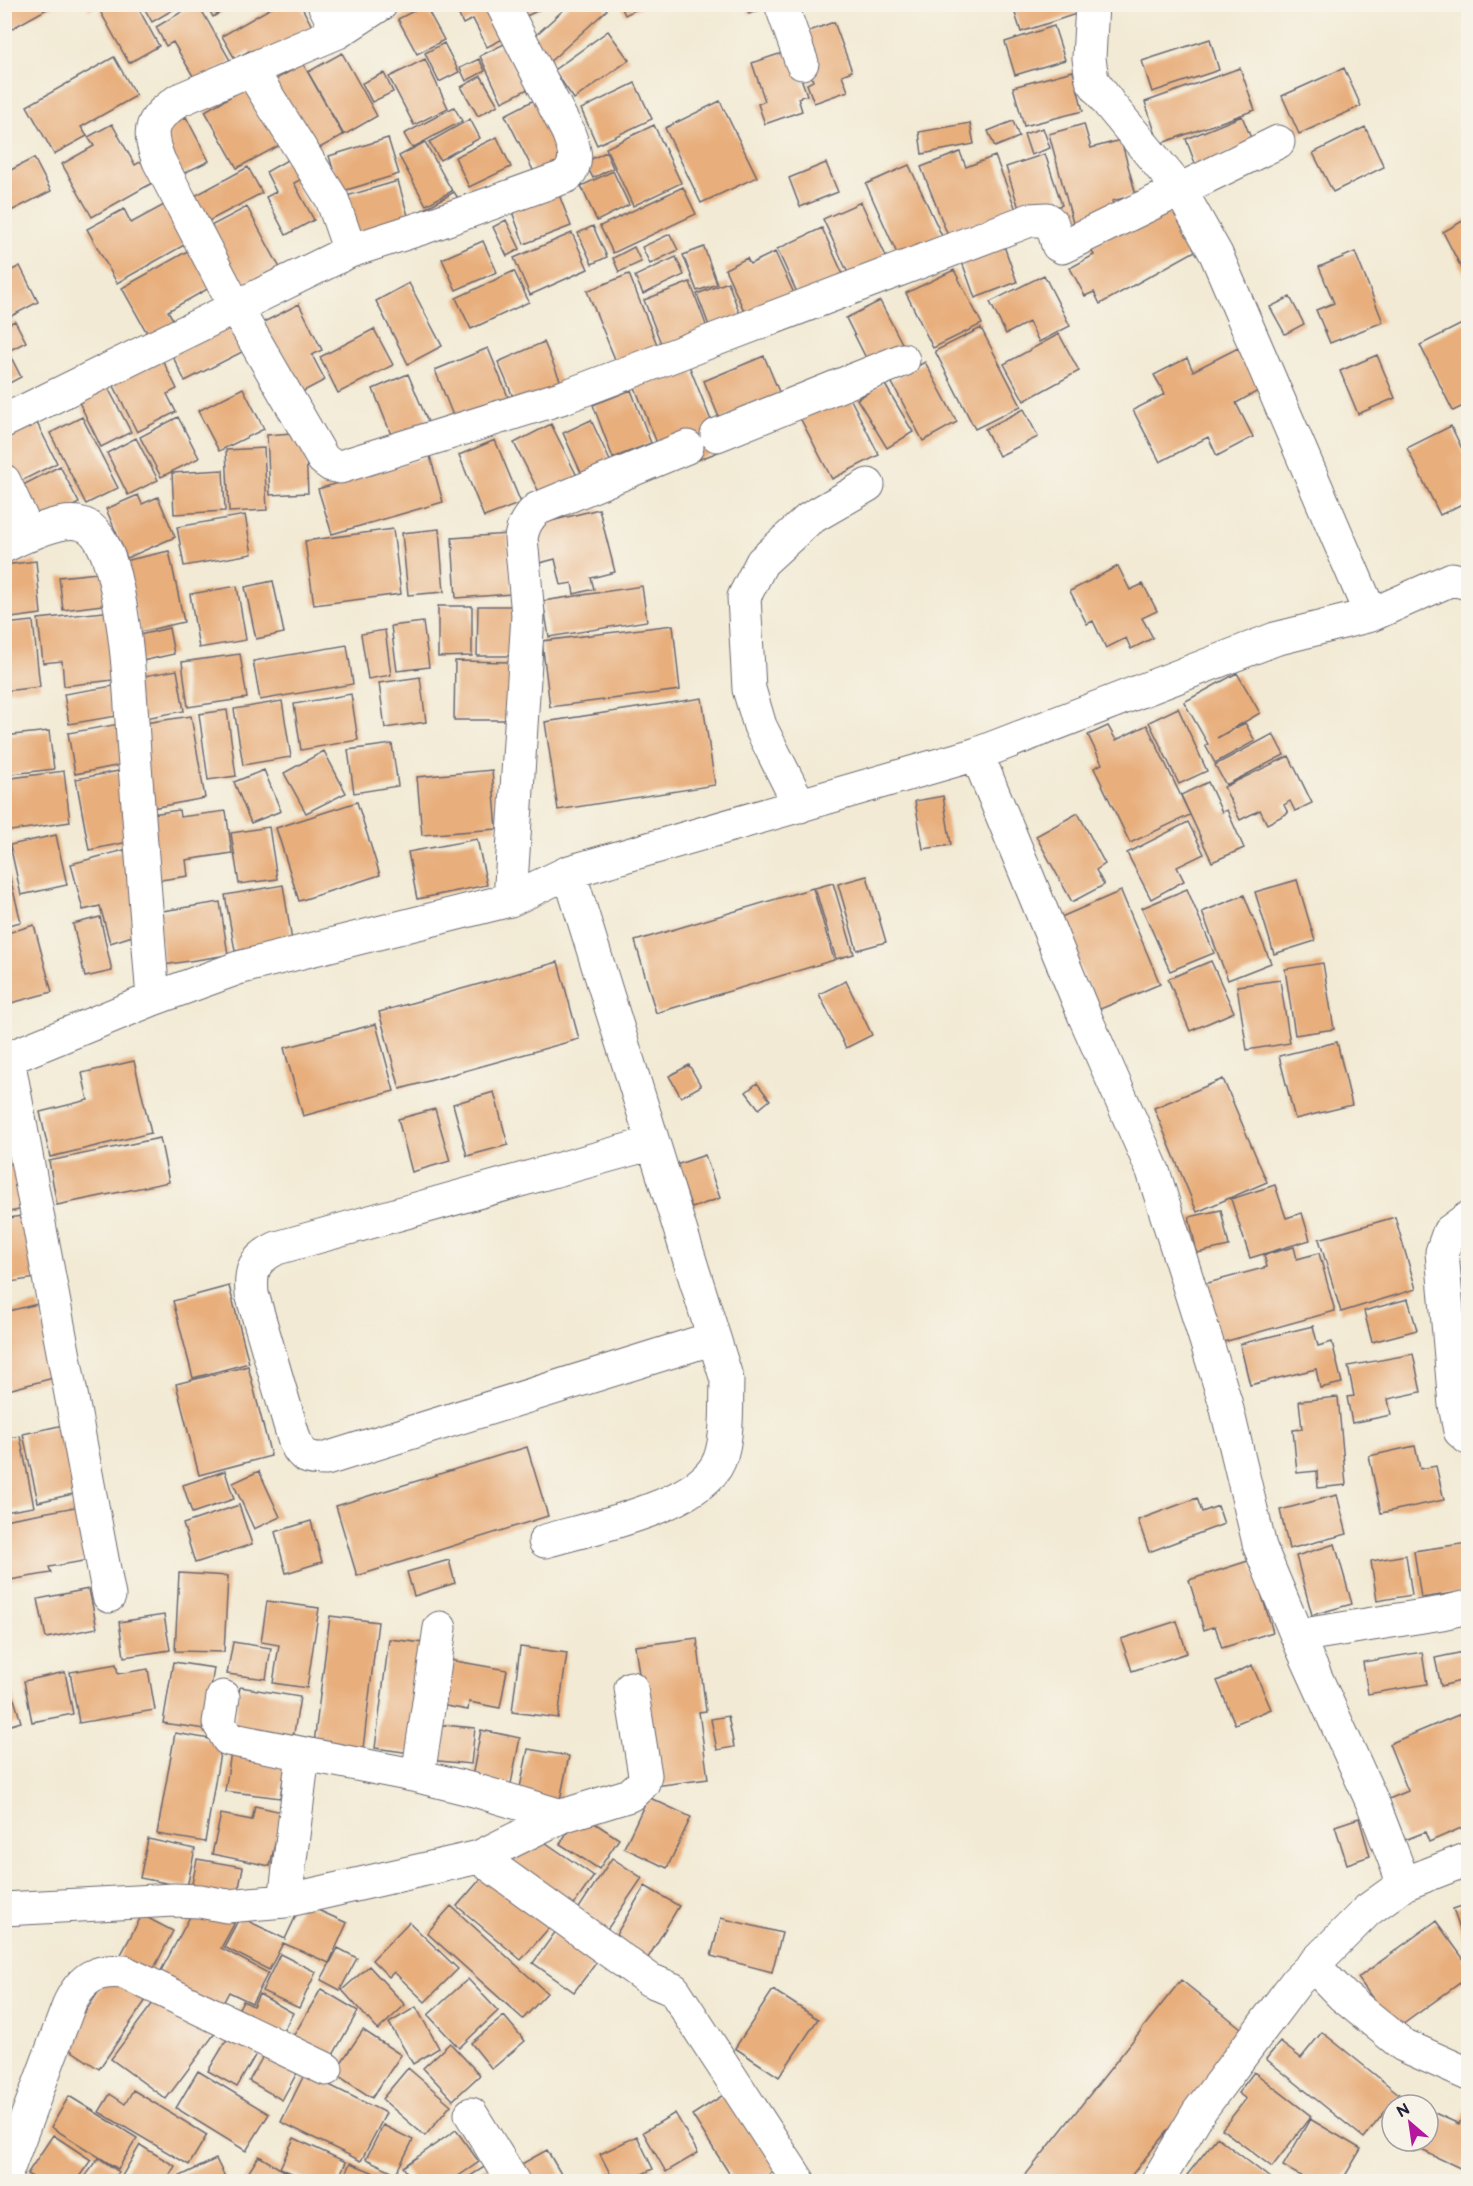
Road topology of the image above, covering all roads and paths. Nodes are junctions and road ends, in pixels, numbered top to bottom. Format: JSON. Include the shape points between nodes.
{"nodes":[{"id":1,"x":381,"y":4,"type":"edge"},
{"id":2,"x":502,"y":4,"type":"edge"},
{"id":3,"x":781,"y":4,"type":"edge"},
{"id":4,"x":1092,"y":4,"type":"edge"},
{"id":5,"x":331,"y":18,"type":"edge"},
{"id":6,"x":802,"y":63,"type":"dead end"},
{"id":7,"x":251,"y":70,"type":"junction"},
{"id":8,"x":1278,"y":142,"type":"dead end"},
{"id":9,"x":1180,"y":190,"type":"junction"},
{"id":10,"x":350,"y":251,"type":"junction"},
{"id":11,"x":236,"y":308,"type":"junction"},
{"id":12,"x":903,"y":360,"type":"dead end"},
{"id":13,"x":4,"y":421,"type":"edge"},
{"id":14,"x":717,"y":435,"type":"dead end"},
{"id":15,"x":687,"y":447,"type":"dead end"},
{"id":16,"x":4,"y":481,"type":"edge"},
{"id":17,"x":868,"y":485,"type":"dead end"},
{"id":18,"x":17,"y":540,"type":"edge"},
{"id":19,"x":1468,"y":581,"type":"edge"},
{"id":20,"x":1371,"y":615,"type":"junction"},
{"id":21,"x":977,"y":754,"type":"junction"},
{"id":22,"x":800,"y":806,"type":"junction"},
{"id":23,"x":569,"y":872,"type":"junction"},
{"id":24,"x":510,"y":900,"type":"junction"},
{"id":25,"x":153,"y":999,"type":"junction"},
{"id":26,"x":6,"y":1059,"type":"edge"},
{"id":27,"x":653,"y":1143,"type":"junction"},
{"id":28,"x":1468,"y":1218,"type":"edge"},
{"id":29,"x":714,"y":1338,"type":"junction"},
{"id":30,"x":1468,"y":1438,"type":"edge"},
{"id":31,"x":545,"y":1541,"type":"dead end"},
{"id":32,"x":109,"y":1596,"type":"dead end"},
{"id":33,"x":1468,"y":1607,"type":"edge"},
{"id":34,"x":440,"y":1628,"type":"dead end"},
{"id":35,"x":1297,"y":1636,"type":"junction"},
{"id":36,"x":631,"y":1688,"type":"dead end"},
{"id":37,"x":223,"y":1697,"type":"dead end"},
{"id":38,"x":303,"y":1754,"type":"junction"},
{"id":39,"x":418,"y":1776,"type":"junction"},
{"id":40,"x":562,"y":1816,"type":"junction"},
{"id":41,"x":479,"y":1857,"type":"junction"},
{"id":42,"x":1468,"y":1859,"type":"edge"},
{"id":43,"x":1404,"y":1884,"type":"junction"},
{"id":44,"x":285,"y":1901,"type":"junction"},
{"id":45,"x":4,"y":1909,"type":"edge"},
{"id":46,"x":1314,"y":1966,"type":"junction"},
{"id":47,"x":326,"y":2069,"type":"dead end"},
{"id":48,"x":1468,"y":2074,"type":"edge"},
{"id":49,"x":471,"y":2114,"type":"dead end"},
{"id":50,"x":4,"y":2180,"type":"edge"},
{"id":51,"x":513,"y":2181,"type":"edge"},
{"id":52,"x":799,"y":2181,"type":"edge"},
{"id":53,"x":1157,"y":2181,"type":"edge"}],
"edges":[{"from":1,"to":5,"type":"street"},
{"from":2,"to":10,"type":"street","via":[[568,132],[575,150],[573,169],[564,177]]},
{"from":3,"to":6,"type":"street"},
{"from":4,"to":9,"type":"street","via":[[1092,80]]},
{"from":5,"to":7,"type":"street"},
{"from":7,"to":10,"type":"street","via":[[332,200]]},
{"from":7,"to":11,"type":"street","via":[[179,100],[166,109],[151,131],[159,161]]},
{"from":8,"to":9,"type":"street"},
{"from":9,"to":11,"type":"street","via":[[1062,247],[1047,219],[1030,220],[564,397],[340,467],[323,459]]},
{"from":9,"to":20,"type":"street","via":[[1240,308]]},
{"from":10,"to":11,"type":"street"},
{"from":11,"to":13,"type":"street"},
{"from":12,"to":14,"type":"street"},
{"from":15,"to":24,"type":"street","via":[[537,509],[528,516],[523,528],[520,538],[528,615]]},
{"from":16,"to":18,"type":"street"},
{"from":17,"to":22,"type":"street","via":[[808,519],[762,562],[744,597],[749,689],[760,726]]},
{"from":18,"to":25,"type":"street","via":[[63,524],[83,524],[96,534],[113,573],[126,644]]},
{"from":19,"to":20,"type":"street","via":[[1452,579]]},
{"from":20,"to":21,"type":"street","via":[[1275,639]]},
{"from":21,"to":22,"type":"street"},
{"from":21,"to":35,"type":"street","via":[[1085,1017],[1154,1172],[1224,1401],[1260,1547]]},
{"from":22,"to":23,"type":"street"},
{"from":23,"to":24,"type":"street"},
{"from":23,"to":27,"type":"street"},
{"from":24,"to":25,"type":"street","via":[[238,968]]},
{"from":25,"to":26,"type":"street"},
{"from":26,"to":32,"type":"street"},
{"from":27,"to":29,"type":"street"},
{"from":27,"to":29,"type":"street","via":[[263,1254],[250,1279],[252,1294],[295,1442],[300,1454],[326,1459]]},
{"from":28,"to":30,"type":"street","via":[[1449,1232],[1442,1252],[1455,1405],[1460,1431]]},
{"from":29,"to":31,"type":"street","via":[[727,1380],[726,1438],[717,1467],[694,1488],[659,1508]]},
{"from":33,"to":35,"type":"street"},
{"from":34,"to":39,"type":"street"},
{"from":35,"to":43,"type":"street","via":[[1374,1806]]},
{"from":36,"to":40,"type":"street","via":[[643,1783],[624,1798]]},
{"from":37,"to":38,"type":"street","via":[[219,1724],[228,1738]]},
{"from":38,"to":39,"type":"street"},
{"from":38,"to":44,"type":"street"},
{"from":39,"to":40,"type":"street"},
{"from":40,"to":41,"type":"street"},
{"from":41,"to":44,"type":"street"},
{"from":41,"to":52,"type":"street","via":[[650,1980],[674,1990]]},
{"from":42,"to":43,"type":"street"},
{"from":43,"to":46,"type":"street","via":[[1368,1910]]},
{"from":44,"to":45,"type":"street","via":[[227,1906],[174,1900]]},
{"from":46,"to":48,"type":"street","via":[[1343,1996],[1403,2045]]},
{"from":46,"to":53,"type":"street","via":[[1297,1981],[1198,2113]]},
{"from":47,"to":50,"type":"street","via":[[124,1972],[107,1970],[78,1987],[70,2002]]},
{"from":49,"to":51,"type":"street"}]}
